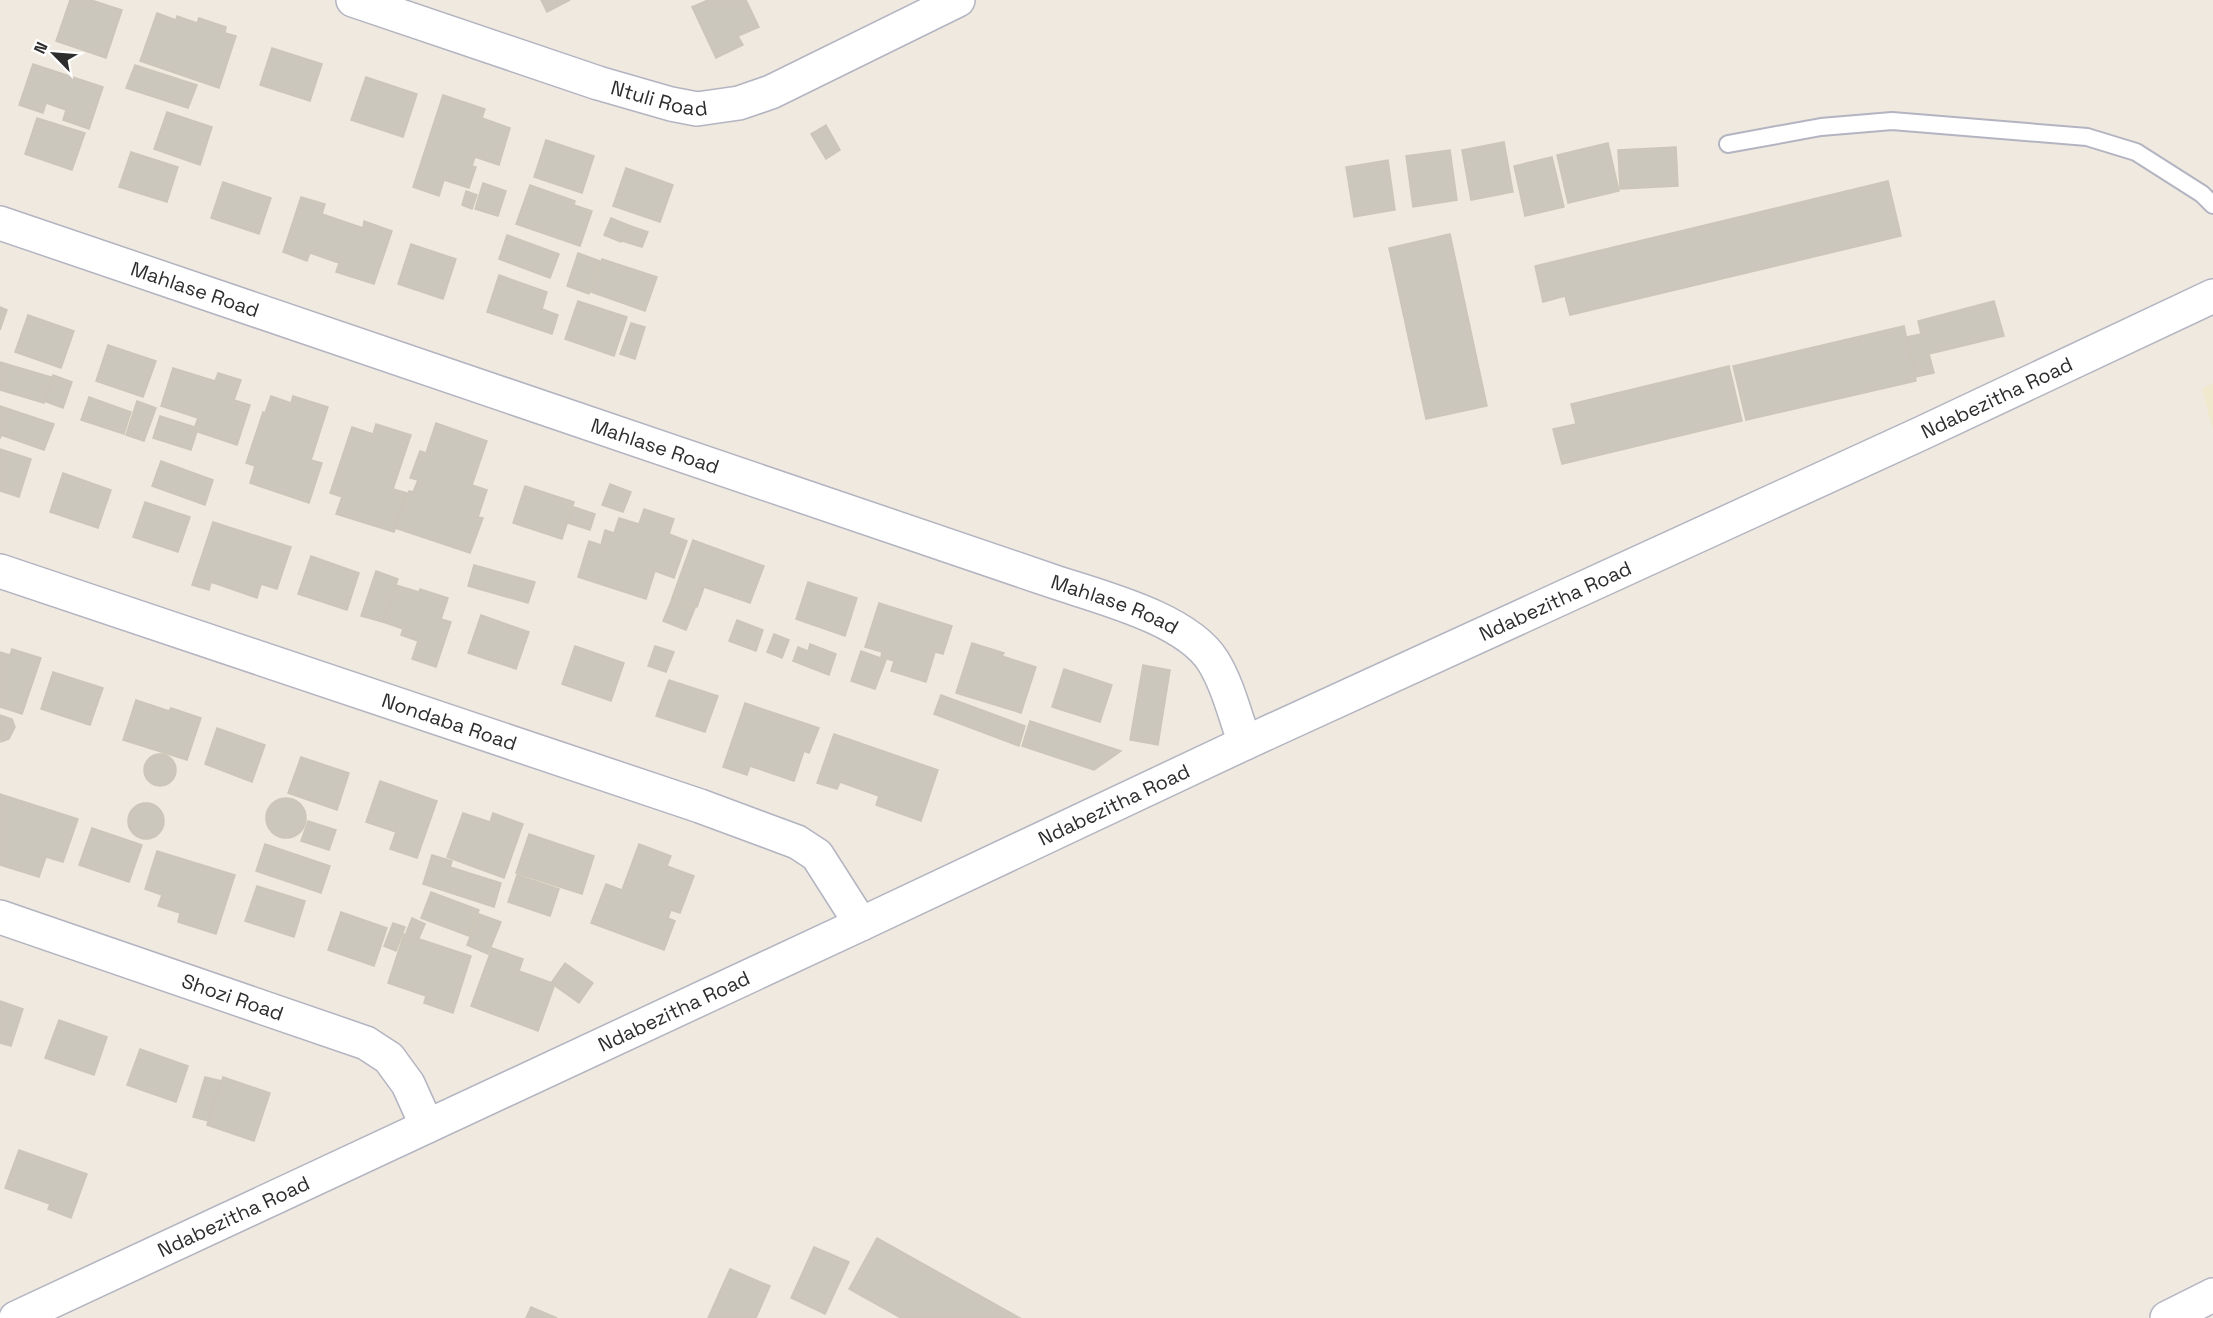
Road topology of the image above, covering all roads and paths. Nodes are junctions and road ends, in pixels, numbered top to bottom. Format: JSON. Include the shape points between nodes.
{"nodes":[{"id":1,"x":353,"y":0,"type":"edge"},
{"id":2,"x":958,"y":0,"type":"edge"},
{"id":3,"x":1728,"y":144,"type":"dead end"},
{"id":4,"x":2213,"y":205,"type":"edge"},
{"id":5,"x":0,"y":223,"type":"edge"},
{"id":6,"x":2213,"y":296,"type":"edge"},
{"id":7,"x":0,"y":571,"type":"edge"},
{"id":8,"x":1245,"y":743,"type":"junction"},
{"id":9,"x":0,"y":917,"type":"edge"},
{"id":10,"x":861,"y":924,"type":"junction"},
{"id":11,"x":427,"y":1126,"type":"junction"},
{"id":12,"x":2213,"y":1295,"type":"edge"},
{"id":13,"x":16,"y":1318,"type":"edge"},
{"id":14,"x":2167,"y":1318,"type":"edge"}],
"edges":[{"from":1,"to":2,"type":"street","name":"Ntuli Road","via":[[598,83],[697,109],[740,103],[771,92]]},
{"from":3,"to":4,"type":"lane","via":[[1821,127],[1892,121],[2087,137],[2136,152]]},
{"from":5,"to":8,"type":"street","name":"Mahlase Road","via":[[1041,577],[1176,627],[1201,645],[1214,662]]},
{"from":6,"to":8,"type":"street","name":"Ndabezitha Road"},
{"from":7,"to":10,"type":"street","name":"Nondaba Road","via":[[797,842],[817,855]]},
{"from":8,"to":10,"type":"street","name":"Ndabezitha Road"},
{"from":9,"to":11,"type":"street","name":"Shozi Road","via":[[366,1043],[389,1058],[408,1084]]},
{"from":10,"to":11,"type":"street","name":"Ndabezitha Road"},
{"from":11,"to":13,"type":"street","name":"Ndabezitha Road"},
{"from":12,"to":14,"type":"street"}]}
